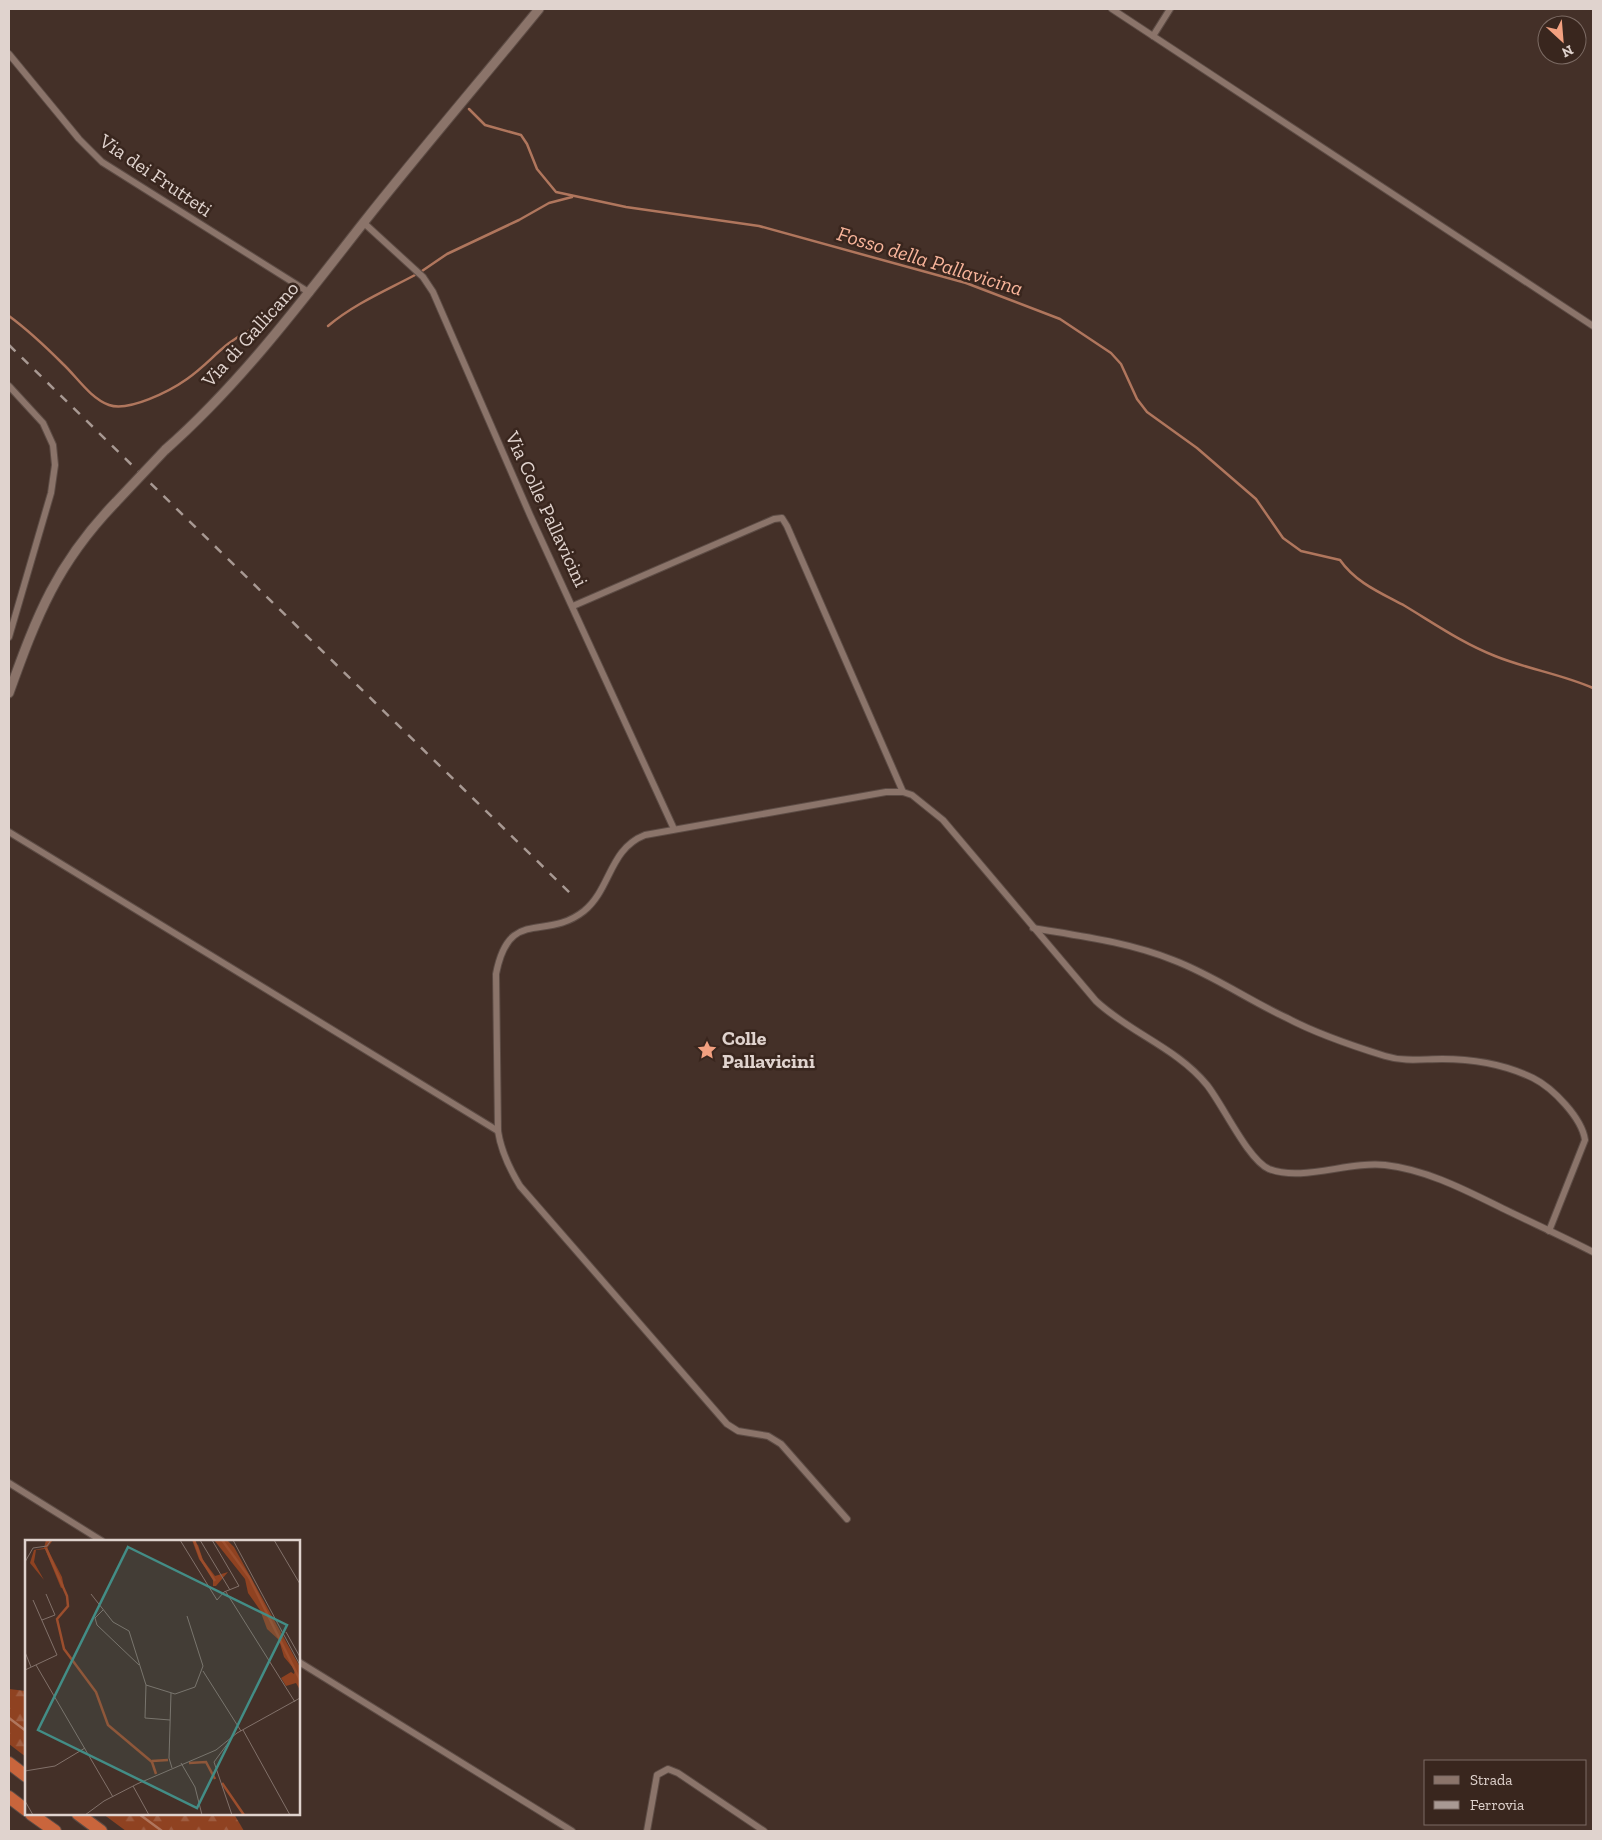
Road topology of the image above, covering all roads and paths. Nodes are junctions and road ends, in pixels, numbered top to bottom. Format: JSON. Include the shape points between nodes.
{"nodes":[{"id":1,"x":539,"y":9,"type":"edge"},
{"id":2,"x":1112,"y":9,"type":"edge"},
{"id":3,"x":1170,"y":9,"type":"edge"},
{"id":4,"x":1153,"y":36,"type":"junction"},
{"id":5,"x":9,"y":54,"type":"edge"},
{"id":6,"x":364,"y":223,"type":"junction"},
{"id":7,"x":310,"y":293,"type":"junction"},
{"id":8,"x":1593,"y":326,"type":"edge"},
{"id":9,"x":9,"y":386,"type":"edge"},
{"id":10,"x":573,"y":606,"type":"junction"},
{"id":11,"x":9,"y":637,"type":"edge"},
{"id":12,"x":9,"y":693,"type":"edge"},
{"id":13,"x":903,"y":792,"type":"junction"},
{"id":14,"x":674,"y":828,"type":"junction"},
{"id":15,"x":9,"y":832,"type":"edge"},
{"id":16,"x":1033,"y":928,"type":"junction"},
{"id":17,"x":498,"y":1131,"type":"junction"},
{"id":18,"x":1549,"y":1231,"type":"junction"},
{"id":19,"x":1593,"y":1252,"type":"edge"},
{"id":20,"x":9,"y":1484,"type":"edge"},
{"id":21,"x":847,"y":1519,"type":"dead end"},
{"id":22,"x":100,"y":1540,"type":"edge"},
{"id":23,"x":300,"y":1663,"type":"edge"},
{"id":24,"x":9,"y":1763,"type":"edge"},
{"id":25,"x":25,"y":1775,"type":"edge"},
{"id":26,"x":9,"y":1797,"type":"edge"},
{"id":27,"x":25,"y":1809,"type":"edge"},
{"id":28,"x":32,"y":1815,"type":"edge"},
{"id":29,"x":79,"y":1815,"type":"edge"},
{"id":30,"x":55,"y":1831,"type":"edge"},
{"id":31,"x":101,"y":1831,"type":"edge"},
{"id":32,"x":572,"y":1831,"type":"edge"},
{"id":33,"x":647,"y":1831,"type":"edge"},
{"id":34,"x":764,"y":1831,"type":"edge"}],
"edges":[{"from":1,"to":6,"type":"street","name":"Via di Gallicano"},
{"from":2,"to":4,"type":"street"},
{"from":3,"to":4,"type":"street"},
{"from":4,"to":8,"type":"street"},
{"from":5,"to":7,"type":"street","name":"Via dei Frutteti","via":[[71,130],[102,162]]},
{"from":6,"to":7,"type":"street","name":"Via di Gallicano"},
{"from":6,"to":10,"type":"street","name":"Via Colle Pallavicini","via":[[431,288]]},
{"from":7,"to":12,"type":"street","name":"Via di Gallicano","bridge":true,"via":[[244,369],[76,548],[52,587]]},
{"from":9,"to":11,"type":"street","via":[[45,427],[53,445],[55,465],[51,492]]},
{"from":10,"to":13,"type":"street","via":[[782,518]]},
{"from":10,"to":14,"type":"street","name":"Via Colle Pallavicini"},
{"from":13,"to":14,"type":"street","via":[[886,792]]},
{"from":13,"to":16,"type":"street","via":[[922,802],[948,825]]},
{"from":14,"to":17,"type":"street","via":[[644,835],[626,845],[596,897],[584,911],[560,923],[523,930],[512,936],[504,948],[496,974]]},
{"from":15,"to":17,"type":"street"},
{"from":16,"to":18,"type":"street","via":[[1099,1005],[1195,1071],[1220,1102],[1249,1151],[1266,1167],[1287,1172],[1364,1165],[1408,1169],[1462,1188]]},
{"from":16,"to":18,"type":"street","via":[[1098,939],[1171,959],[1288,1020],[1386,1057],[1486,1062],[1515,1070],[1543,1083],[1565,1104],[1585,1140]]},
{"from":17,"to":21,"type":"street","via":[[504,1156],[520,1186],[727,1424],[738,1431],[768,1436],[781,1444]]},
{"from":18,"to":19,"type":"street"},
{"from":20,"to":22,"type":"street"},
{"from":23,"to":32,"type":"street"},
{"from":24,"to":25,"type":"highway"},
{"from":26,"to":27,"type":"highway"},
{"from":28,"to":30,"type":"highway"},
{"from":29,"to":31,"type":"highway"},
{"from":33,"to":34,"type":"street","via":[[657,1776],[668,1769]]}]}
